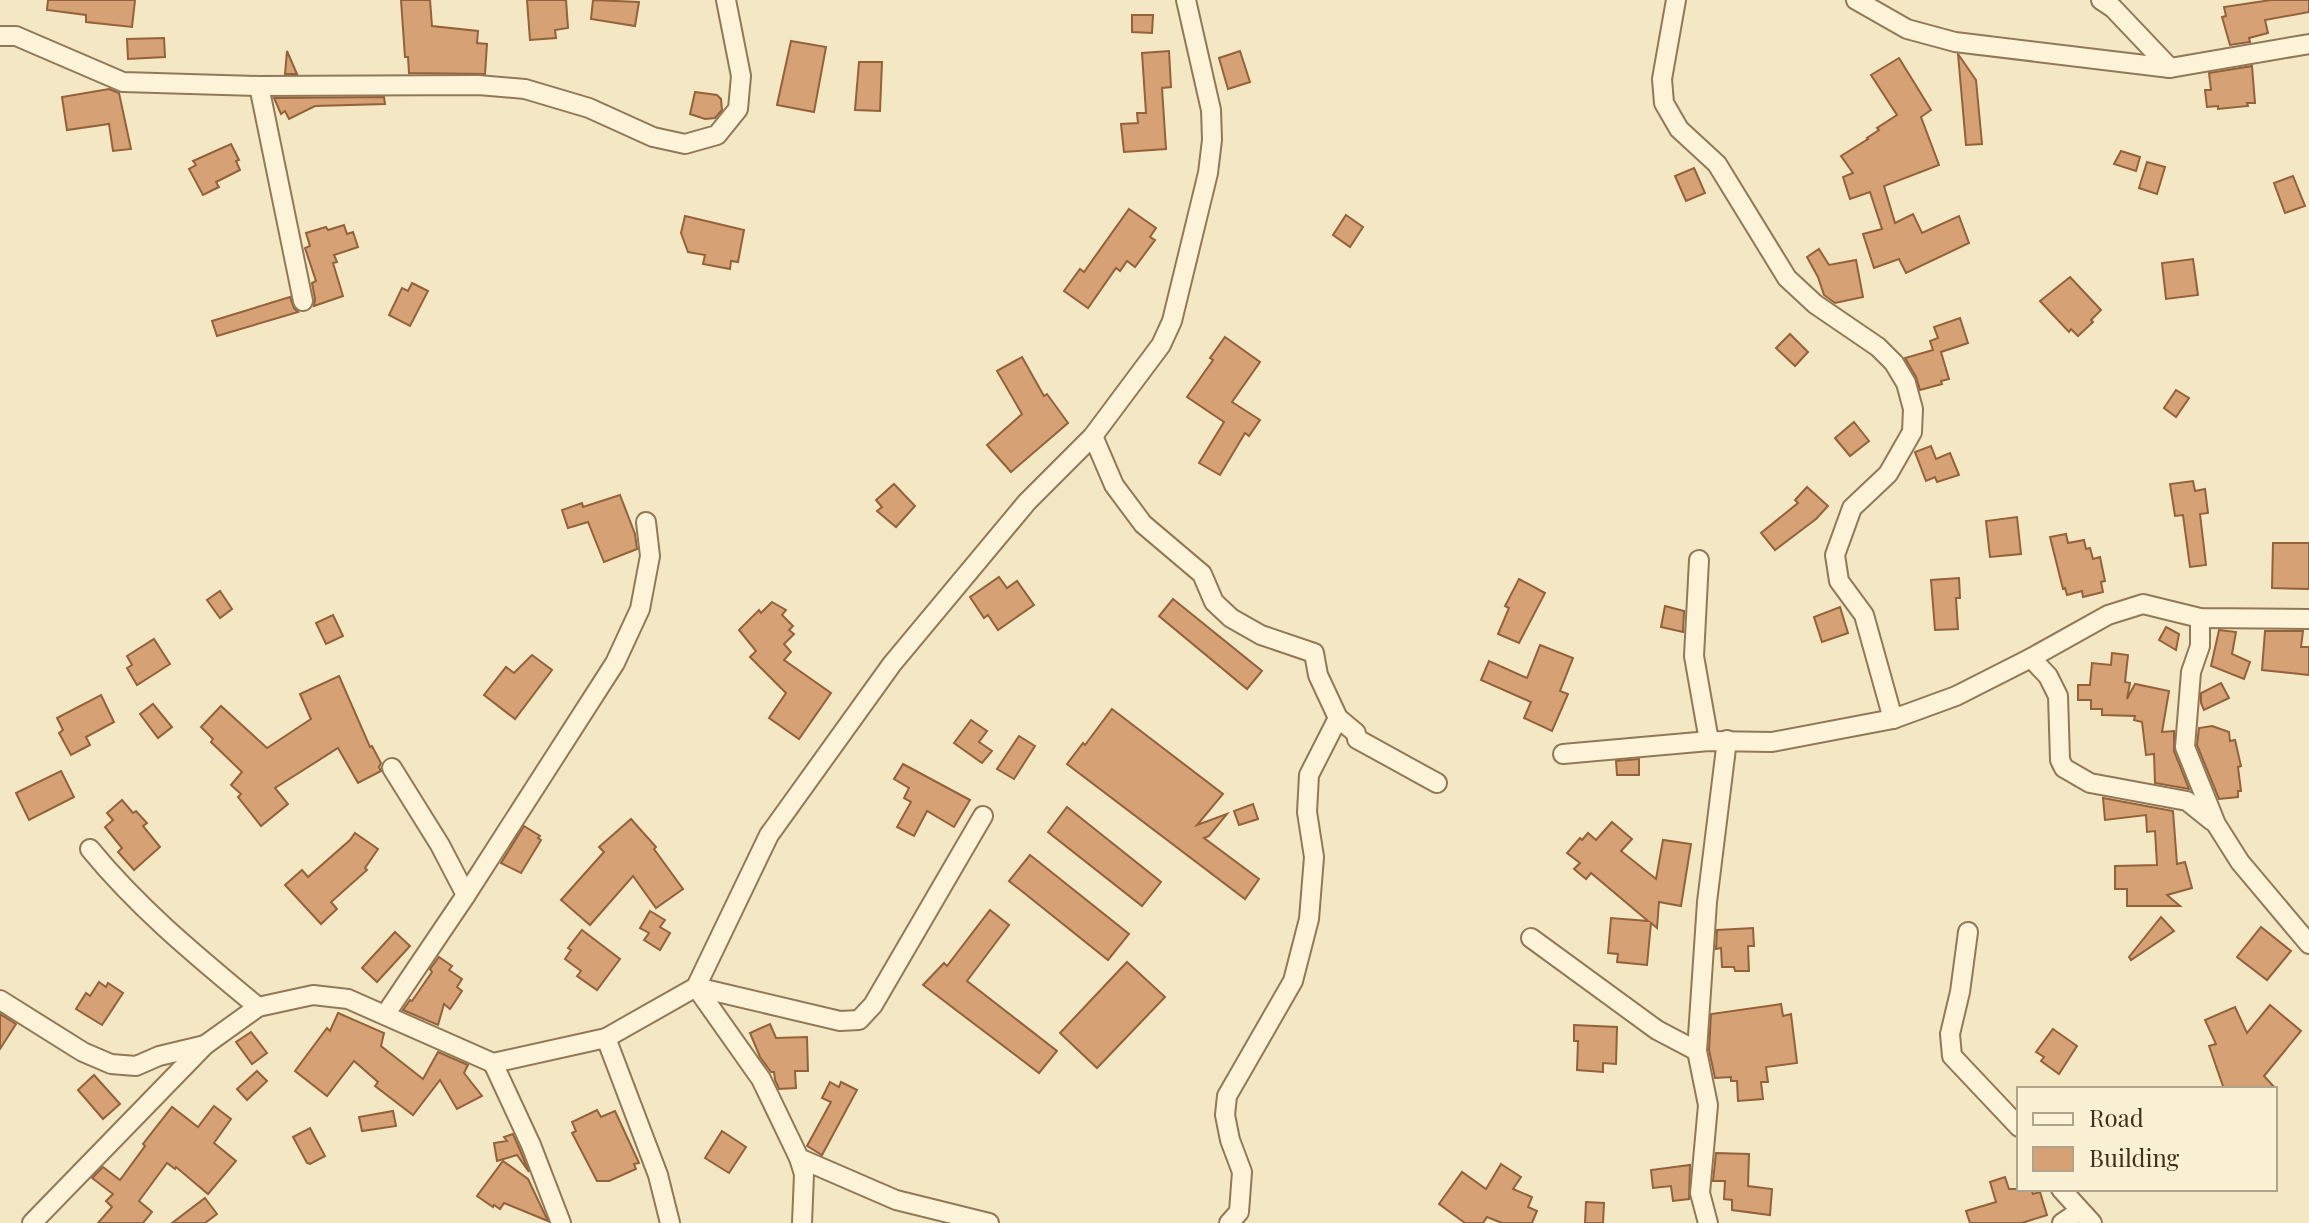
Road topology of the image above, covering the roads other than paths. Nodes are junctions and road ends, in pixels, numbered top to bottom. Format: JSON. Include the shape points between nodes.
{"nodes":[{"id":1,"x":726,"y":0,"type":"edge"},
{"id":2,"x":1186,"y":0,"type":"edge"},
{"id":3,"x":1676,"y":0,"type":"edge"},
{"id":4,"x":1856,"y":0,"type":"edge"},
{"id":5,"x":2101,"y":0,"type":"edge"},
{"id":6,"x":0,"y":36,"type":"edge"},
{"id":7,"x":2309,"y":44,"type":"edge"},
{"id":8,"x":2170,"y":68,"type":"junction"},
{"id":9,"x":259,"y":86,"type":"junction"},
{"id":10,"x":303,"y":301,"type":"dead end"},
{"id":11,"x":1093,"y":436,"type":"junction"},
{"id":12,"x":646,"y":522,"type":"dead end"},
{"id":13,"x":1699,"y":560,"type":"dead end"},
{"id":14,"x":2200,"y":618,"type":"junction"},
{"id":15,"x":2309,"y":619,"type":"edge"},
{"id":16,"x":2031,"y":658,"type":"junction"},
{"id":17,"x":1338,"y":718,"type":"junction"},
{"id":18,"x":1893,"y":719,"type":"junction"},
{"id":19,"x":1718,"y":740,"type":"junction"},
{"id":20,"x":1563,"y":754,"type":"dead end"},
{"id":21,"x":392,"y":768,"type":"dead end"},
{"id":22,"x":1437,"y":783,"type":"dead end"},
{"id":23,"x":983,"y":816,"type":"dead end"},
{"id":24,"x":2216,"y":824,"type":"junction"},
{"id":25,"x":90,"y":849,"type":"dead end"},
{"id":26,"x":466,"y":895,"type":"junction"},
{"id":27,"x":1968,"y":932,"type":"dead end"},
{"id":28,"x":1531,"y":938,"type":"dead end"},
{"id":29,"x":2309,"y":944,"type":"edge"},
{"id":30,"x":696,"y":987,"type":"junction"},
{"id":31,"x":0,"y":1000,"type":"edge"},
{"id":32,"x":258,"y":1007,"type":"junction"},
{"id":33,"x":385,"y":1015,"type":"junction"},
{"id":34,"x":606,"y":1038,"type":"junction"},
{"id":35,"x":205,"y":1045,"type":"junction"},
{"id":36,"x":1697,"y":1051,"type":"junction"},
{"id":37,"x":493,"y":1063,"type":"junction"},
{"id":38,"x":2017,"y":1125,"type":"edge"},
{"id":39,"x":799,"y":1158,"type":"junction"},
{"id":40,"x":2063,"y":1191,"type":"edge"},
{"id":41,"x":2086,"y":1217,"type":"edge"},
{"id":42,"x":42,"y":1220,"type":"edge"},
{"id":43,"x":561,"y":1223,"type":"edge"},
{"id":44,"x":670,"y":1223,"type":"edge"},
{"id":45,"x":802,"y":1223,"type":"edge"},
{"id":46,"x":989,"y":1223,"type":"edge"},
{"id":47,"x":1229,"y":1223,"type":"edge"},
{"id":48,"x":1708,"y":1223,"type":"edge"},
{"id":49,"x":2062,"y":1223,"type":"edge"}],
"edges":[{"from":1,"to":9,"type":"street","via":[[741,76],[738,109],[717,135],[685,144],[525,89]]},
{"from":2,"to":11,"type":"street","via":[[1211,110],[1208,173],[1172,321],[1161,345]]},
{"from":3,"to":18,"type":"street","via":[[1662,79],[1664,103],[1679,129],[1717,164],[1787,278],[1878,347],[1906,383],[1912,432],[1888,474],[1852,508],[1835,555],[1839,581],[1864,615]]},
{"from":4,"to":8,"type":"street","via":[[1907,29],[1955,42]]},
{"from":5,"to":8,"type":"street"},
{"from":6,"to":9,"type":"street","via":[[16,36],[123,82]]},
{"from":7,"to":8,"type":"street"},
{"from":9,"to":10,"type":"street"},
{"from":11,"to":17,"type":"street","via":[[1114,485],[1143,524],[1202,574],[1214,602],[1261,635],[1314,653]]},
{"from":11,"to":30,"type":"street","via":[[1027,502],[874,688],[769,835]]},
{"from":12,"to":26,"type":"street","via":[[650,556],[640,609],[615,663]]},
{"from":13,"to":19,"type":"street","via":[[1694,656]]},
{"from":14,"to":15,"type":"street"},
{"from":14,"to":16,"type":"street","via":[[2143,604],[2108,615]]},
{"from":14,"to":24,"type":"street","via":[[2185,747]]},
{"from":16,"to":18,"type":"street","via":[[1956,696]]},
{"from":16,"to":24,"type":"street","via":[[2058,696],[2064,768],[2090,783],[2187,801]]},
{"from":17,"to":22,"type":"street","via":[[1357,739]]},
{"from":17,"to":47,"type":"street","via":[[1309,775],[1313,873],[1309,919],[1293,981],[1227,1096],[1225,1115],[1242,1172],[1239,1212]]},
{"from":18,"to":19,"type":"street","via":[[1772,742]]},
{"from":19,"to":20,"type":"street"},
{"from":19,"to":36,"type":"street"},
{"from":21,"to":26,"type":"street"},
{"from":23,"to":30,"type":"street","via":[[873,1005],[859,1020],[840,1021]]},
{"from":24,"to":29,"type":"street","via":[[2240,862]]},
{"from":25,"to":32,"type":"street","via":[[169,933]]},
{"from":26,"to":33,"type":"street"},
{"from":27,"to":38,"type":"street","via":[[1950,1034],[1952,1056]]},
{"from":28,"to":36,"type":"street","via":[[1657,1030]]},
{"from":30,"to":34,"type":"street"},
{"from":30,"to":39,"type":"street","via":[[761,1079]]},
{"from":31,"to":35,"type":"street","via":[[111,1064],[136,1066]]},
{"from":32,"to":33,"type":"street","via":[[313,995],[348,999]]},
{"from":32,"to":35,"type":"street"},
{"from":33,"to":37,"type":"street"},
{"from":34,"to":37,"type":"street"},
{"from":34,"to":44,"type":"street","via":[[658,1175]]},
{"from":35,"to":42,"type":"street"},
{"from":36,"to":48,"type":"street","via":[[1708,1105],[1700,1193]]},
{"from":37,"to":43,"type":"street"},
{"from":39,"to":45,"type":"street","via":[[804,1174]]},
{"from":39,"to":46,"type":"street","via":[[896,1200]]},
{"from":40,"to":41,"type":"street"},
{"from":41,"to":49,"type":"street"}]}
